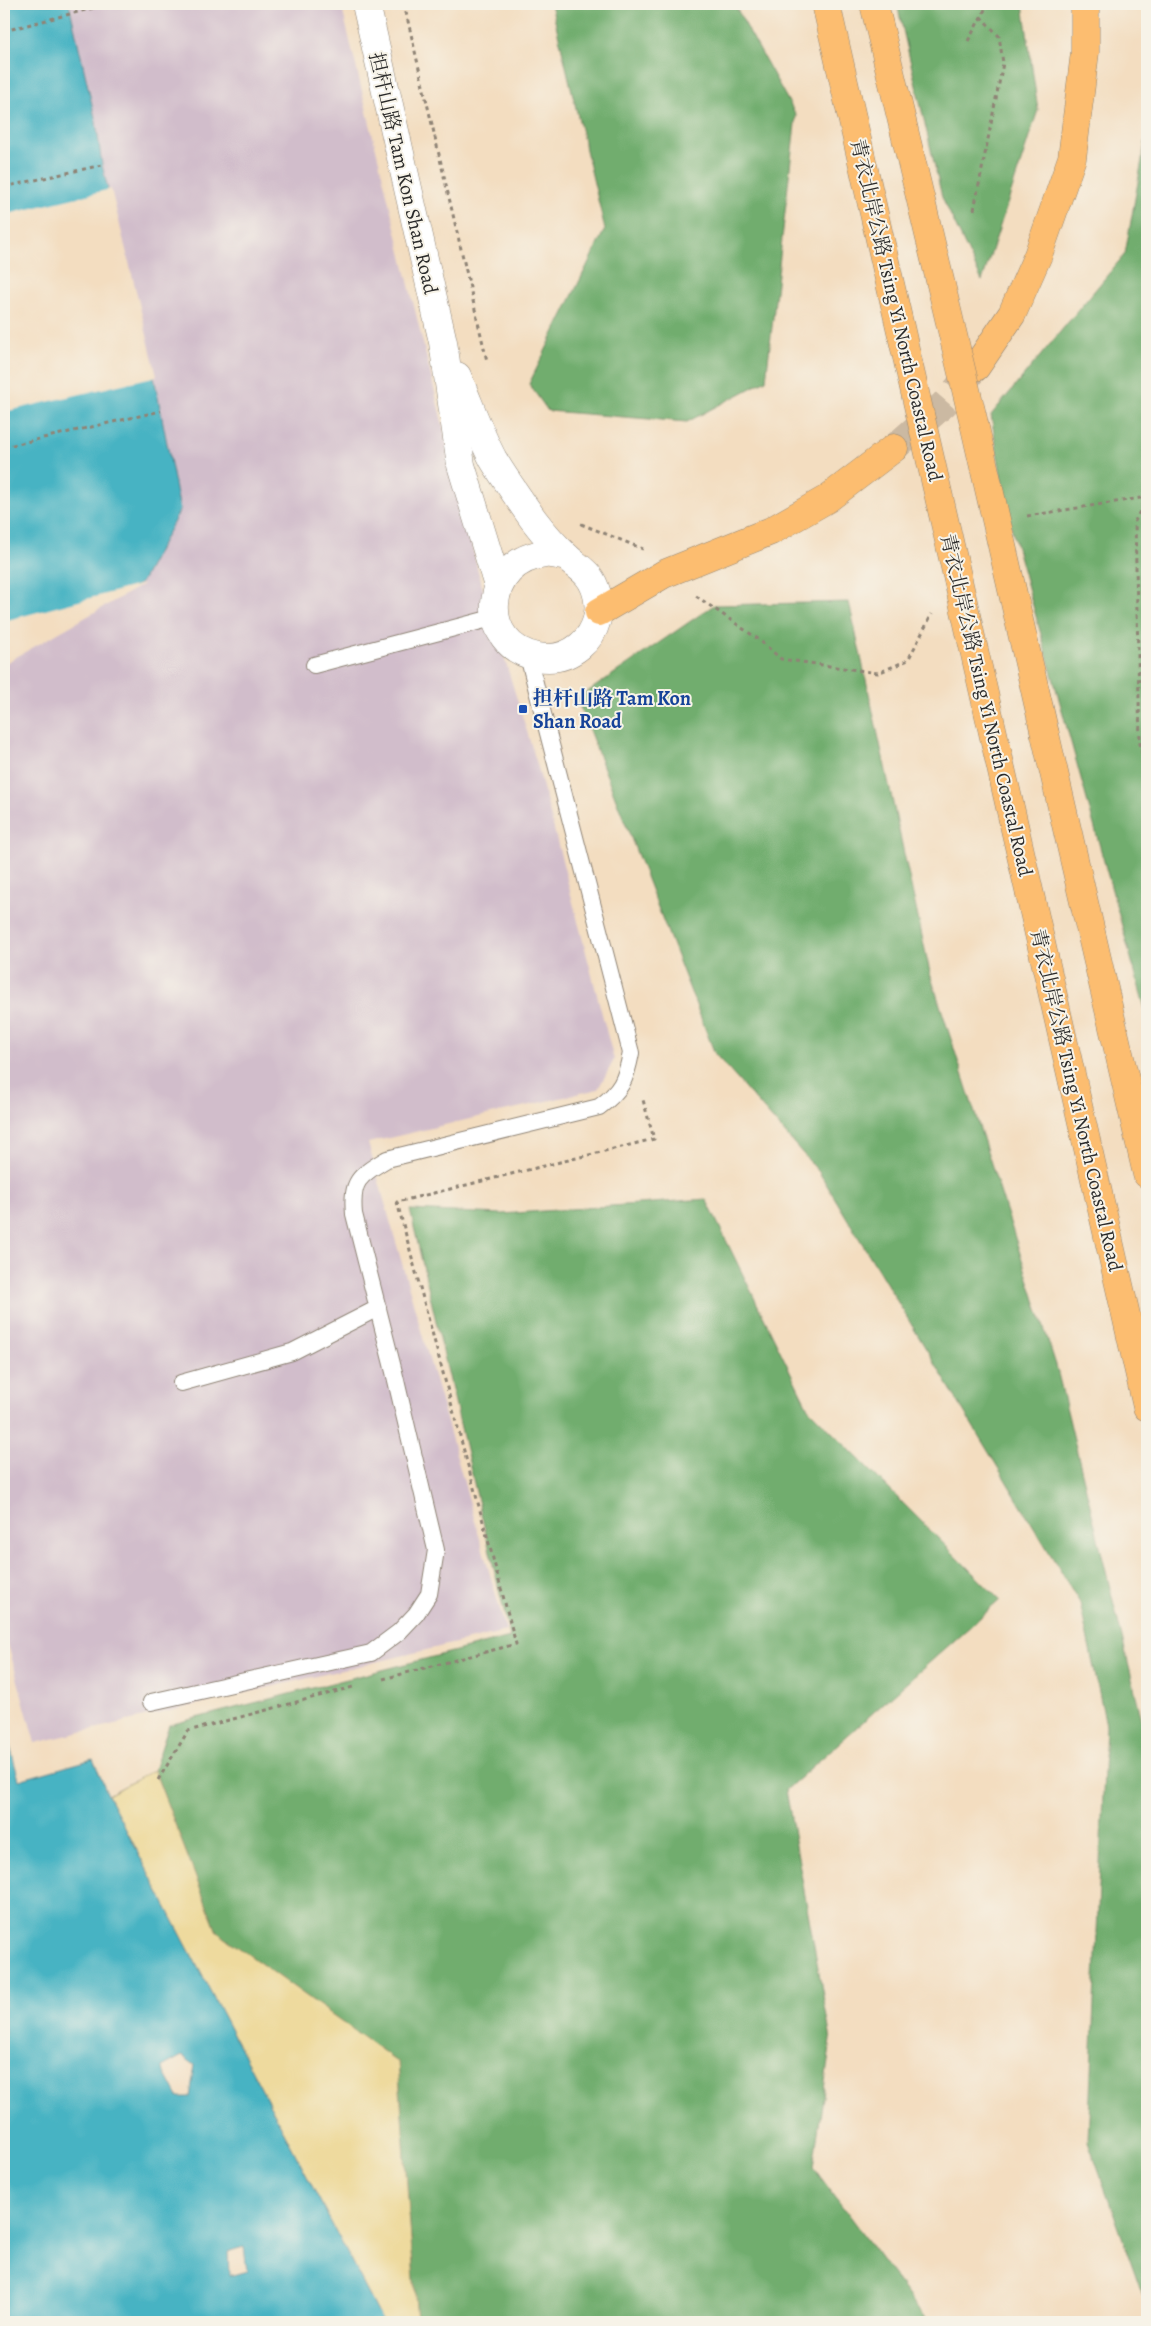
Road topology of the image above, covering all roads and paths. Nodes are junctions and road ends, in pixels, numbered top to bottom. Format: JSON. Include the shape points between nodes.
{"nodes":[{"id":1,"x":108,"y":4,"type":"edge"},
{"id":2,"x":366,"y":4,"type":"edge"},
{"id":3,"x":404,"y":4,"type":"edge"},
{"id":4,"x":826,"y":4,"type":"edge"},
{"id":5,"x":874,"y":4,"type":"edge"},
{"id":6,"x":988,"y":4,"type":"edge"},
{"id":7,"x":1085,"y":4,"type":"edge"},
{"id":8,"x":980,"y":16,"type":"junction"},
{"id":9,"x":4,"y":31,"type":"edge"},
{"id":10,"x":968,"y":40,"type":"dead end"},
{"id":11,"x":102,"y":165,"type":"dead end"},
{"id":12,"x":4,"y":187,"type":"edge"},
{"id":13,"x":974,"y":210,"type":"dead end"},
{"id":14,"x":442,"y":342,"type":"junction"},
{"id":15,"x":489,"y":368,"type":"dead end"},
{"id":16,"x":976,"y":368,"type":"tunnel mouth"},
{"id":17,"x":161,"y":411,"type":"dead end"},
{"id":18,"x":4,"y":447,"type":"edge"},
{"id":19,"x":894,"y":448,"type":"tunnel mouth"},
{"id":20,"x":1147,"y":497,"type":"edge"},
{"id":21,"x":1020,"y":517,"type":"dead end"},
{"id":22,"x":576,"y":521,"type":"dead end"},
{"id":23,"x":568,"y":558,"type":"junction"},
{"id":24,"x":657,"y":563,"type":"junction"},
{"id":25,"x":498,"y":586,"type":"junction"},
{"id":26,"x":935,"y":609,"type":"dead end"},
{"id":27,"x":599,"y":612,"type":"junction"},
{"id":28,"x":496,"y":617,"type":"junction"},
{"id":29,"x":528,"y":656,"type":"junction"},
{"id":30,"x":314,"y":665,"type":"dead end"},
{"id":31,"x":1147,"y":774,"type":"edge"},
{"id":32,"x":654,"y":1139,"type":"dead end"},
{"id":33,"x":1147,"y":1174,"type":"edge"},
{"id":34,"x":378,"y":1308,"type":"junction"},
{"id":35,"x":181,"y":1383,"type":"dead end"},
{"id":36,"x":1147,"y":1407,"type":"edge"},
{"id":37,"x":381,"y":1680,"type":"dead end"},
{"id":38,"x":362,"y":1685,"type":"dead end"},
{"id":39,"x":151,"y":1702,"type":"dead end"},
{"id":40,"x":158,"y":1780,"type":"dead end"}],
"edges":[{"from":1,"to":9,"type":"path"},
{"from":2,"to":14,"type":"street","name":"担杆山路 Tam Kon Shan Road"},
{"from":3,"to":15,"type":"path"},
{"from":4,"to":36,"type":"main road","name":"青衣北岸公路 Tsing Yi North Coastal Road","bridge":true},
{"from":5,"to":33,"type":"main road","bridge":true},
{"from":6,"to":8,"type":"path"},
{"from":7,"to":16,"type":"main road","via":[[1085,52],[1072,158],[1038,254],[1012,314]]},
{"from":8,"to":10,"type":"path"},
{"from":8,"to":13,"type":"path","via":[[998,36],[1003,63]]},
{"from":11,"to":12,"type":"path"},
{"from":14,"to":23,"type":"street","name":"担杆山路 Tam Kon Shan Road","via":[[493,458],[534,520]]},
{"from":14,"to":25,"type":"street","name":"担杆山路 Tam Kon Shan Road","via":[[460,465]]},
{"from":17,"to":18,"type":"path"},
{"from":19,"to":24,"type":"main road","via":[[827,499],[771,531]]},
{"from":20,"to":21,"type":"path"},
{"from":20,"to":31,"type":"path","via":[[1134,521],[1140,745]]},
{"from":22,"to":24,"type":"path"},
{"from":23,"to":25,"type":"street","name":"担杆山路 Tam Kon Shan Road","via":[[547,553],[526,557],[509,569]]},
{"from":23,"to":27,"type":"street","name":"担杆山路 Tam Kon Shan Road","via":[[586,572],[596,590]]},
{"from":24,"to":26,"type":"path","via":[[781,659],[878,673],[908,660]]},
{"from":24,"to":27,"type":"main road","via":[[636,589]]},
{"from":25,"to":28,"type":"street","name":"担杆山路 Tam Kon Shan Road","via":[[494,607]]},
{"from":27,"to":29,"type":"street","via":[[594,630],[581,646],[566,656],[547,659]]},
{"from":28,"to":29,"type":"street","name":"担杆山路 Tam Kon Shan Road","via":[[498,628],[510,644]]},
{"from":28,"to":30,"type":"lane"},
{"from":29,"to":34,"type":"lane","via":[[631,1053],[627,1077],[614,1096],[599,1107],[387,1158],[364,1173],[352,1192],[354,1214]]},
{"from":32,"to":37,"type":"path","via":[[397,1202],[516,1644]]},
{"from":34,"to":35,"type":"lane","via":[[292,1352]]},
{"from":34,"to":39,"type":"lane","via":[[436,1550],[429,1594],[405,1626],[371,1653]]},
{"from":38,"to":40,"type":"path","via":[[188,1731]]}]}
